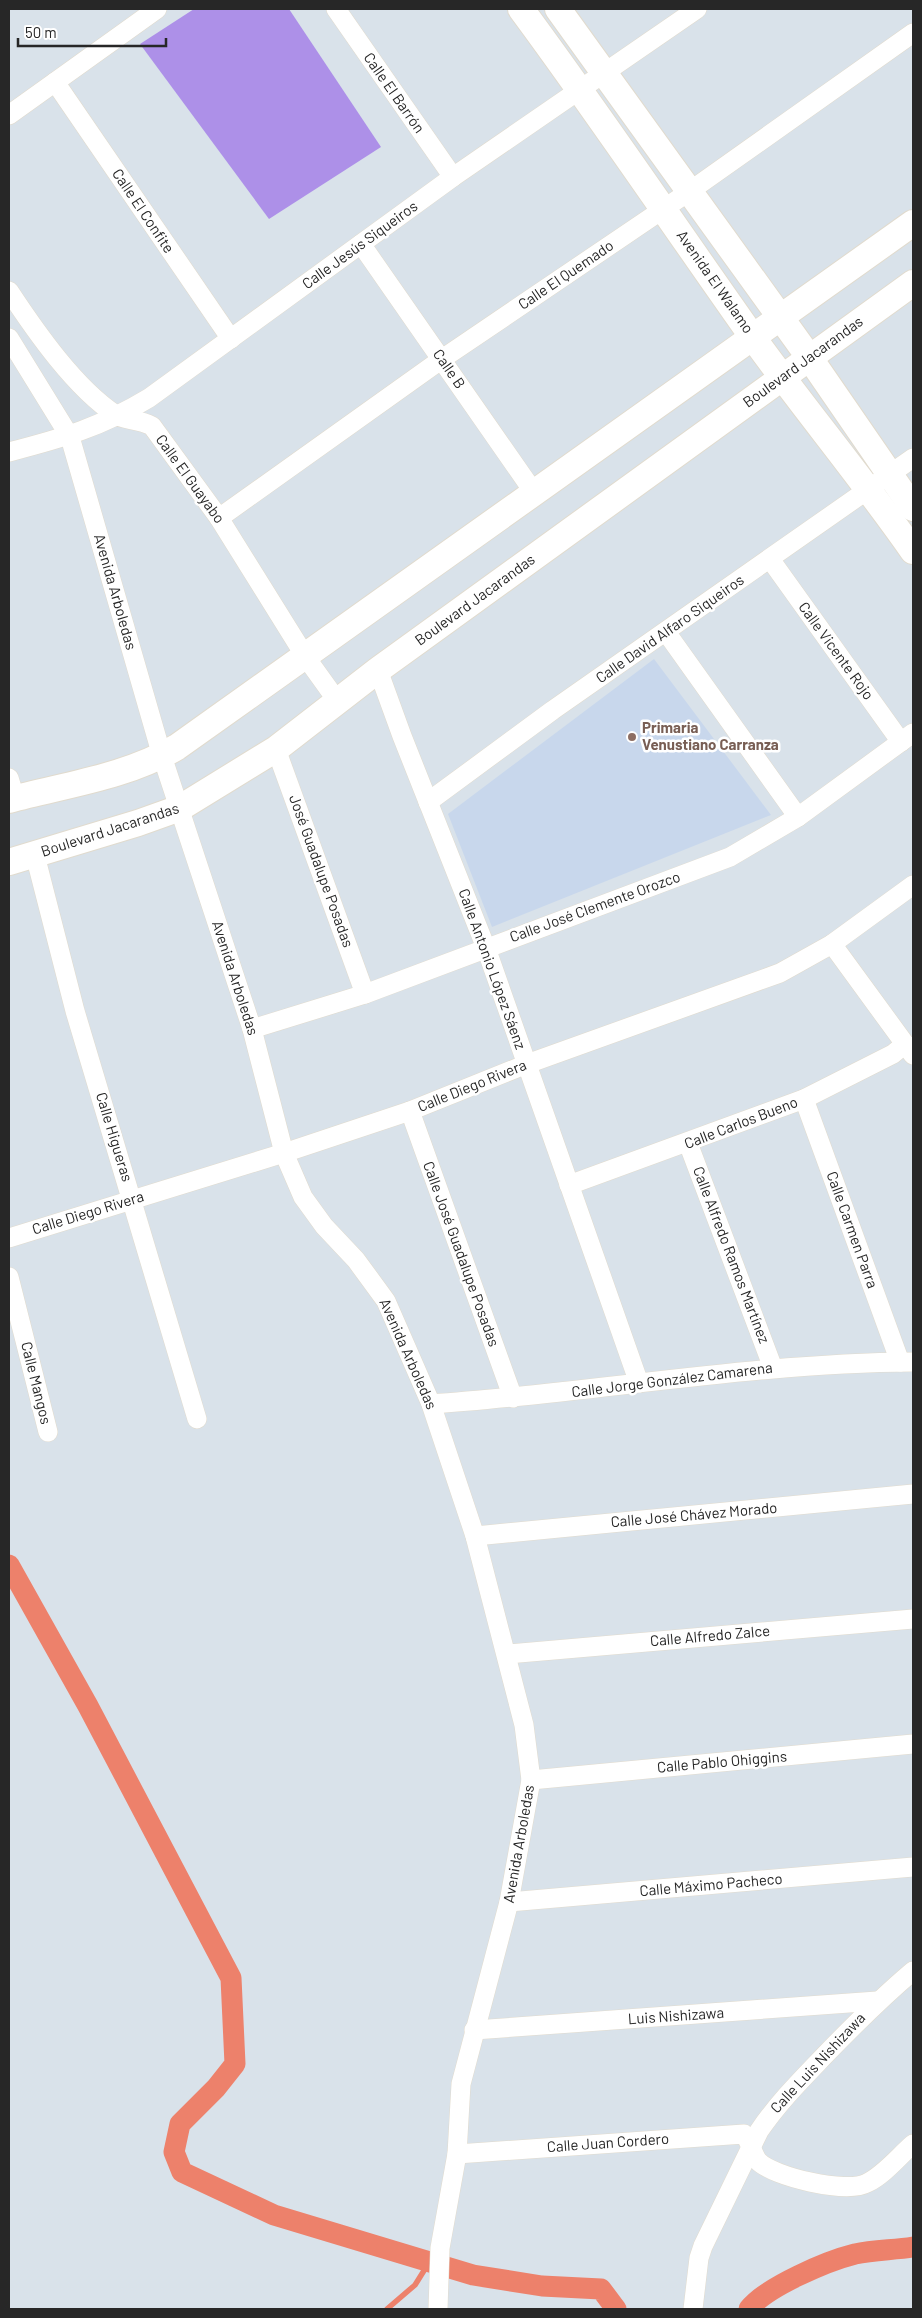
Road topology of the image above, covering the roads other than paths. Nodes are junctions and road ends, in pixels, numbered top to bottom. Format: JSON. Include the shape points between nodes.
{"nodes":[{"id":1,"x":157,"y":9,"type":"edge"},
{"id":2,"x":336,"y":9,"type":"edge"},
{"id":3,"x":521,"y":9,"type":"edge"},
{"id":4,"x":558,"y":9,"type":"edge"},
{"id":5,"x":697,"y":9,"type":"edge"},
{"id":6,"x":913,"y":33,"type":"edge"},
{"id":7,"x":605,"y":72,"type":"junction"},
{"id":8,"x":55,"y":82,"type":"junction"},
{"id":9,"x":580,"y":89,"type":"junction"},
{"id":10,"x":9,"y":116,"type":"edge"},
{"id":11,"x":453,"y":177,"type":"junction"},
{"id":12,"x":690,"y":191,"type":"junction"},
{"id":13,"x":664,"y":208,"type":"junction"},
{"id":14,"x":913,"y":223,"type":"edge"},
{"id":15,"x":361,"y":244,"type":"junction"},
{"id":16,"x":913,"y":283,"type":"edge"},
{"id":17,"x":9,"y":294,"type":"edge"},
{"id":18,"x":780,"y":319,"type":"junction"},
{"id":19,"x":9,"y":338,"type":"edge"},
{"id":20,"x":754,"y":338,"type":"junction"},
{"id":21,"x":230,"y":339,"type":"junction"},
{"id":22,"x":809,"y":357,"type":"junction"},
{"id":23,"x":442,"y":359,"type":"junction"},
{"id":24,"x":782,"y":377,"type":"junction"},
{"id":25,"x":118,"y":417,"type":"junction"},
{"id":26,"x":70,"y":436,"type":"junction"},
{"id":27,"x":9,"y":452,"type":"edge"},
{"id":28,"x":913,"y":458,"type":"edge"},
{"id":29,"x":880,"y":482,"type":"junction"},
{"id":30,"x":535,"y":494,"type":"junction"},
{"id":31,"x":913,"y":508,"type":"edge"},
{"id":32,"x":220,"y":518,"type":"junction"},
{"id":33,"x":913,"y":550,"type":"edge"},
{"id":34,"x":770,"y":559,"type":"junction"},
{"id":35,"x":666,"y":632,"type":"junction"},
{"id":36,"x":305,"y":656,"type":"junction"},
{"id":37,"x":378,"y":670,"type":"junction"},
{"id":38,"x":338,"y":702,"type":"junction"},
{"id":39,"x":907,"y":738,"type":"edge"},
{"id":40,"x":276,"y":749,"type":"junction"},
{"id":41,"x":162,"y":756,"type":"junction"},
{"id":42,"x":11,"y":792,"type":"edge"},
{"id":43,"x":428,"y":802,"type":"junction"},
{"id":44,"x":180,"y":808,"type":"junction"},
{"id":45,"x":798,"y":817,"type":"junction"},
{"id":46,"x":35,"y":855,"type":"junction"},
{"id":47,"x":9,"y":862,"type":"edge"},
{"id":48,"x":913,"y":885,"type":"edge"},
{"id":49,"x":832,"y":944,"type":"junction"},
{"id":50,"x":486,"y":948,"type":"junction"},
{"id":51,"x":365,"y":994,"type":"junction"},
{"id":52,"x":252,"y":1029,"type":"junction"},
{"id":53,"x":909,"y":1049,"type":"edge"},
{"id":54,"x":527,"y":1064,"type":"junction"},
{"id":55,"x":804,"y":1099,"type":"junction"},
{"id":56,"x":410,"y":1111,"type":"junction"},
{"id":57,"x":688,"y":1143,"type":"junction"},
{"id":58,"x":284,"y":1152,"type":"junction"},
{"id":59,"x":569,"y":1185,"type":"junction"},
{"id":60,"x":133,"y":1199,"type":"junction"},
{"id":61,"x":9,"y":1238,"type":"edge"},
{"id":62,"x":9,"y":1277,"type":"edge"},
{"id":63,"x":907,"y":1362,"type":"edge"},
{"id":64,"x":773,"y":1368,"type":"junction"},
{"id":65,"x":639,"y":1384,"type":"junction"},
{"id":66,"x":513,"y":1398,"type":"junction"},
{"id":67,"x":431,"y":1404,"type":"junction"},
{"id":68,"x":197,"y":1419,"type":"dead end"},
{"id":69,"x":48,"y":1432,"type":"dead end"},
{"id":70,"x":913,"y":1494,"type":"edge"},
{"id":71,"x":475,"y":1536,"type":"junction"},
{"id":72,"x":913,"y":1619,"type":"edge"},
{"id":73,"x":507,"y":1654,"type":"junction"},
{"id":74,"x":913,"y":1744,"type":"edge"},
{"id":75,"x":531,"y":1780,"type":"junction"},
{"id":76,"x":913,"y":1868,"type":"edge"},
{"id":77,"x":509,"y":1902,"type":"junction"},
{"id":78,"x":913,"y":1972,"type":"edge"},
{"id":79,"x":878,"y":2001,"type":"junction"},
{"id":80,"x":474,"y":2030,"type":"junction"},
{"id":81,"x":913,"y":2144,"type":"edge"},
{"id":82,"x":752,"y":2146,"type":"junction"},
{"id":83,"x":456,"y":2154,"type":"junction"},
{"id":84,"x":438,"y":2308,"type":"edge"},
{"id":85,"x":693,"y":2309,"type":"edge"}],
"edges":[{"from":1,"to":8,"type":"street"},
{"from":2,"to":11,"type":"street","name":"Calle El Barrón"},
{"from":3,"to":9,"type":"main road","name":"Avenida El Walamo"},
{"from":4,"to":7,"type":"main road","name":"Avenida El Walamo"},
{"from":5,"to":7,"type":"street","name":"Calle Jesús Siqueiros"},
{"from":6,"to":12,"type":"street","name":"Calle El Quemado"},
{"from":7,"to":9,"type":"street","name":"Calle Jesús Siqueiros"},
{"from":7,"to":12,"type":"main road","name":"Avenida El Walamo"},
{"from":8,"to":10,"type":"street"},
{"from":8,"to":21,"type":"street","name":"Calle El Confite"},
{"from":9,"to":11,"type":"street","name":"Calle Jesús Siqueiros"},
{"from":9,"to":13,"type":"main road","name":"Avenida El Walamo"},
{"from":11,"to":15,"type":"street","name":"Calle Jesús Siqueiros"},
{"from":12,"to":13,"type":"street","name":"Calle El Quemado"},
{"from":12,"to":18,"type":"main road","name":"Avenida El Walamo"},
{"from":13,"to":20,"type":"main road","name":"Avenida El Walamo"},
{"from":13,"to":23,"type":"street","name":"Calle El Quemado"},
{"from":14,"to":18,"type":"main road"},
{"from":15,"to":21,"type":"street","name":"Calle Jesús Siqueiros"},
{"from":15,"to":23,"type":"street","name":"Calle B"},
{"from":16,"to":22,"type":"main road","name":"Boulevard Jacarandas"},
{"from":17,"to":25,"type":"street","name":"Calle El Guayabo","via":[[69,372],[89,394]]},
{"from":18,"to":20,"type":"main road"},
{"from":18,"to":22,"type":"main road","name":"Avenida El Walamo"},
{"from":19,"to":26,"type":"street","name":"Avenida Arboledas"},
{"from":20,"to":24,"type":"main road","name":"Avenida El Walamo"},
{"from":20,"to":30,"type":"main road"},
{"from":21,"to":25,"type":"street","name":"Calle Jesús Siqueiros"},
{"from":22,"to":24,"type":"main road","name":"Boulevard Jacarandas"},
{"from":22,"to":29,"type":"main road","name":"Avenida El Walamo"},
{"from":23,"to":30,"type":"street","name":"Calle B"},
{"from":23,"to":32,"type":"street","name":"Calle El Quemado"},
{"from":24,"to":29,"type":"main road","name":"Avenida El Walamo"},
{"from":24,"to":37,"type":"main road","name":"Boulevard Jacarandas"},
{"from":25,"to":26,"type":"street","name":"Calle Jesús Siqueiros"},
{"from":25,"to":32,"type":"street","name":"Calle El Guayabo","via":[[140,420],[152,426]]},
{"from":26,"to":27,"type":"street","name":"Calle Jesús Siqueiros"},
{"from":26,"to":41,"type":"street","name":"Avenida Arboledas"},
{"from":28,"to":29,"type":"street","name":"Calle David Alfaro Siqueiros"},
{"from":29,"to":31,"type":"main road","name":"Avenida El Walamo"},
{"from":29,"to":33,"type":"main road","name":"Avenida El Walamo"},
{"from":29,"to":34,"type":"street","name":"Calle David Alfaro Siqueiros"},
{"from":30,"to":36,"type":"main road"},
{"from":32,"to":36,"type":"street","name":"Calle El Guayabo"},
{"from":34,"to":35,"type":"street","name":"Calle David Alfaro Siqueiros"},
{"from":34,"to":39,"type":"street","name":"Calle Vicente Rojo"},
{"from":35,"to":43,"type":"street","name":"Calle David Alfaro Siqueiros"},
{"from":35,"to":45,"type":"street"},
{"from":36,"to":38,"type":"street","name":"Calle El Guayabo"},
{"from":36,"to":41,"type":"main road"},
{"from":37,"to":38,"type":"main road","name":"Boulevard Jacarandas"},
{"from":37,"to":43,"type":"street","name":"Calle Antonio López Sáenz"},
{"from":38,"to":40,"type":"main road","name":"Boulevard Jacarandas"},
{"from":39,"to":45,"type":"street","name":"Calle José Clemente Orozco"},
{"from":40,"to":44,"type":"main road","name":"Boulevard Jacarandas"},
{"from":40,"to":51,"type":"street","name":"José Guadalupe Posadas"},
{"from":41,"to":42,"type":"main road","via":[[117,772]]},
{"from":41,"to":44,"type":"street","name":"Avenida Arboledas"},
{"from":43,"to":50,"type":"street","name":"Calle Antonio López Sáenz"},
{"from":44,"to":46,"type":"main road","name":"Boulevard Jacarandas"},
{"from":44,"to":52,"type":"street","name":"Avenida Arboledas"},
{"from":45,"to":50,"type":"street","name":"Calle José Clemente Orozco","via":[[730,857]]},
{"from":46,"to":47,"type":"main road","name":"Boulevard Jacarandas"},
{"from":46,"to":60,"type":"street","name":"Calle Higueras","via":[[76,1012]]},
{"from":48,"to":49,"type":"street","name":"Calle Diego Rivera"},
{"from":49,"to":53,"type":"street"},
{"from":49,"to":54,"type":"street","name":"Calle Diego Rivera","via":[[780,973]]},
{"from":50,"to":51,"type":"street","name":"Calle José Clemente Orozco"},
{"from":50,"to":54,"type":"street","name":"Calle Antonio López Sáenz"},
{"from":51,"to":52,"type":"street","name":"Calle José Clemente Orozco"},
{"from":52,"to":58,"type":"street","name":"Avenida Arboledas"},
{"from":53,"to":55,"type":"street","name":"Calle Carlos Bueno"},
{"from":54,"to":56,"type":"street","name":"Calle Diego Rivera"},
{"from":54,"to":59,"type":"street","name":"Calle Antonio López Sáenz"},
{"from":55,"to":57,"type":"street","name":"Calle Carlos Bueno"},
{"from":55,"to":63,"type":"street","name":"Calle Carmen Parra"},
{"from":56,"to":58,"type":"street","name":"Calle Diego Rivera"},
{"from":56,"to":66,"type":"street","name":"Calle José Guadalupe Posadas"},
{"from":57,"to":59,"type":"street","name":"Calle Carlos Bueno"},
{"from":57,"to":64,"type":"street","name":"Calle Alfredo Ramos Martínez"},
{"from":58,"to":60,"type":"street","name":"Calle Diego Rivera"},
{"from":58,"to":67,"type":"street","name":"Avenida Arboledas","via":[[303,1197],[324,1226],[356,1260],[386,1302]]},
{"from":59,"to":65,"type":"street","name":"Calle Antonio López Sáenz"},
{"from":60,"to":61,"type":"street","name":"Calle Diego Rivera"},
{"from":60,"to":68,"type":"street","name":"Calle Higueras"},
{"from":62,"to":69,"type":"street","name":"Calle Mangos"},
{"from":63,"to":64,"type":"street","name":"Calle Jorge González Camarena"},
{"from":64,"to":65,"type":"street","name":"Calle Jorge González Camarena"},
{"from":65,"to":66,"type":"street","name":"Calle Jorge González Camarena"},
{"from":66,"to":67,"type":"street","name":"Calle Jorge González Camarena"},
{"from":67,"to":71,"type":"street","name":"Avenida Arboledas"},
{"from":70,"to":71,"type":"street","name":"Calle José Chávez Morado"},
{"from":71,"to":73,"type":"street","name":"Avenida Arboledas"},
{"from":72,"to":73,"type":"street","name":"Calle Alfredo Zalce"},
{"from":73,"to":75,"type":"street","name":"Avenida Arboledas","via":[[524,1725]]},
{"from":74,"to":75,"type":"street","name":"Calle Pablo Ohiggins"},
{"from":75,"to":77,"type":"street","name":"Avenida Arboledas"},
{"from":76,"to":77,"type":"street","name":"Calle Máximo Pacheco"},
{"from":77,"to":80,"type":"street","name":"Avenida Arboledas"},
{"from":78,"to":79,"type":"street","name":"Calle Luis Nishizawa"},
{"from":79,"to":80,"type":"street","name":"Luis Nishizawa"},
{"from":79,"to":82,"type":"street","name":"Calle Luis Nishizawa","via":[[784,2096]]},
{"from":80,"to":83,"type":"street","name":"Avenida Arboledas","via":[[462,2084]]},
{"from":81,"to":82,"type":"street","via":[[868,2183],[850,2186],[809,2183],[781,2173],[757,2160]]},
{"from":82,"to":83,"type":"street","name":"Calle Juan Cordero","via":[[744,2134]]},
{"from":82,"to":85,"type":"street","name":"Calle Luis Nishizawa","via":[[703,2246]]},
{"from":83,"to":84,"type":"street","name":"Avenida Arboledas","via":[[440,2248]]}]}
